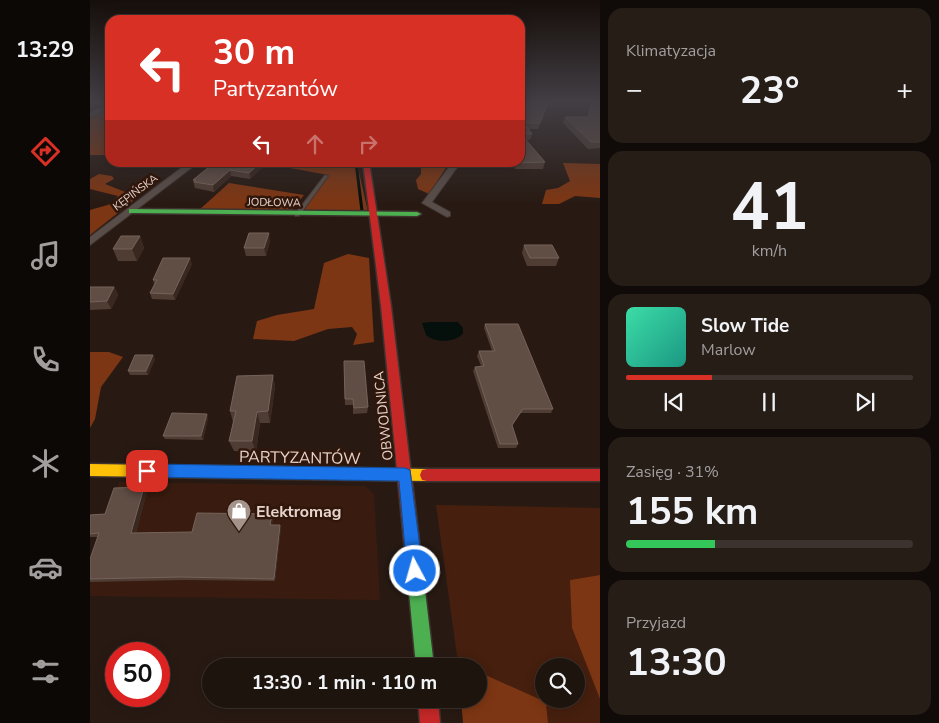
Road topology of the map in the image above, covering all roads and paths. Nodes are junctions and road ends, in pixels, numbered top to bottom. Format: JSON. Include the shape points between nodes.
{"nodes":[{"id":1,"x":188,"y":167,"type":"edge"},
{"id":2,"x":367,"y":167,"type":"edge"},
{"id":3,"x":453,"y":167,"type":"edge"},
{"id":4,"x":326,"y":176,"type":"dead end"},
{"id":5,"x":132,"y":210,"type":"junction"},
{"id":6,"x":417,"y":214,"type":"dead end"},
{"id":7,"x":447,"y":214,"type":"dead end"},
{"id":8,"x":297,"y":215,"type":"junction"},
{"id":9,"x":374,"y":215,"type":"junction"},
{"id":10,"x":90,"y":242,"type":"edge"},
{"id":11,"x":90,"y":470,"type":"edge"},
{"id":12,"x":405,"y":475,"type":"junction"},
{"id":13,"x":600,"y":475,"type":"edge"},
{"id":14,"x":424,"y":658,"type":"edge"},
{"id":15,"x":429,"y":708,"type":"edge"},
{"id":16,"x":430,"y":723,"type":"edge"}],
"edges":[{"from":1,"to":5,"type":"street","name":"KĘPIŃSKA"},
{"from":2,"to":9,"type":"street","name":"OBWODNICA"},
{"from":3,"to":7,"type":"street","via":[[428,202]]},
{"from":4,"to":8,"type":"lane"},
{"from":5,"to":8,"type":"street","name":"JODŁOWA"},
{"from":5,"to":10,"type":"street","name":"KĘPIŃSKA"},
{"from":6,"to":9,"type":"street","name":"JODŁOWA"},
{"from":8,"to":9,"type":"street","name":"JODŁOWA"},
{"from":9,"to":12,"type":"street","name":"OBWODNICA"},
{"from":11,"to":12,"type":"street","name":"PARTYZANTÓW"},
{"from":12,"to":13,"type":"street","name":"PARTYZANTÓW"},
{"from":12,"to":14,"type":"street","name":"OBWODNICA"},
{"from":15,"to":16,"type":"street"}]}
